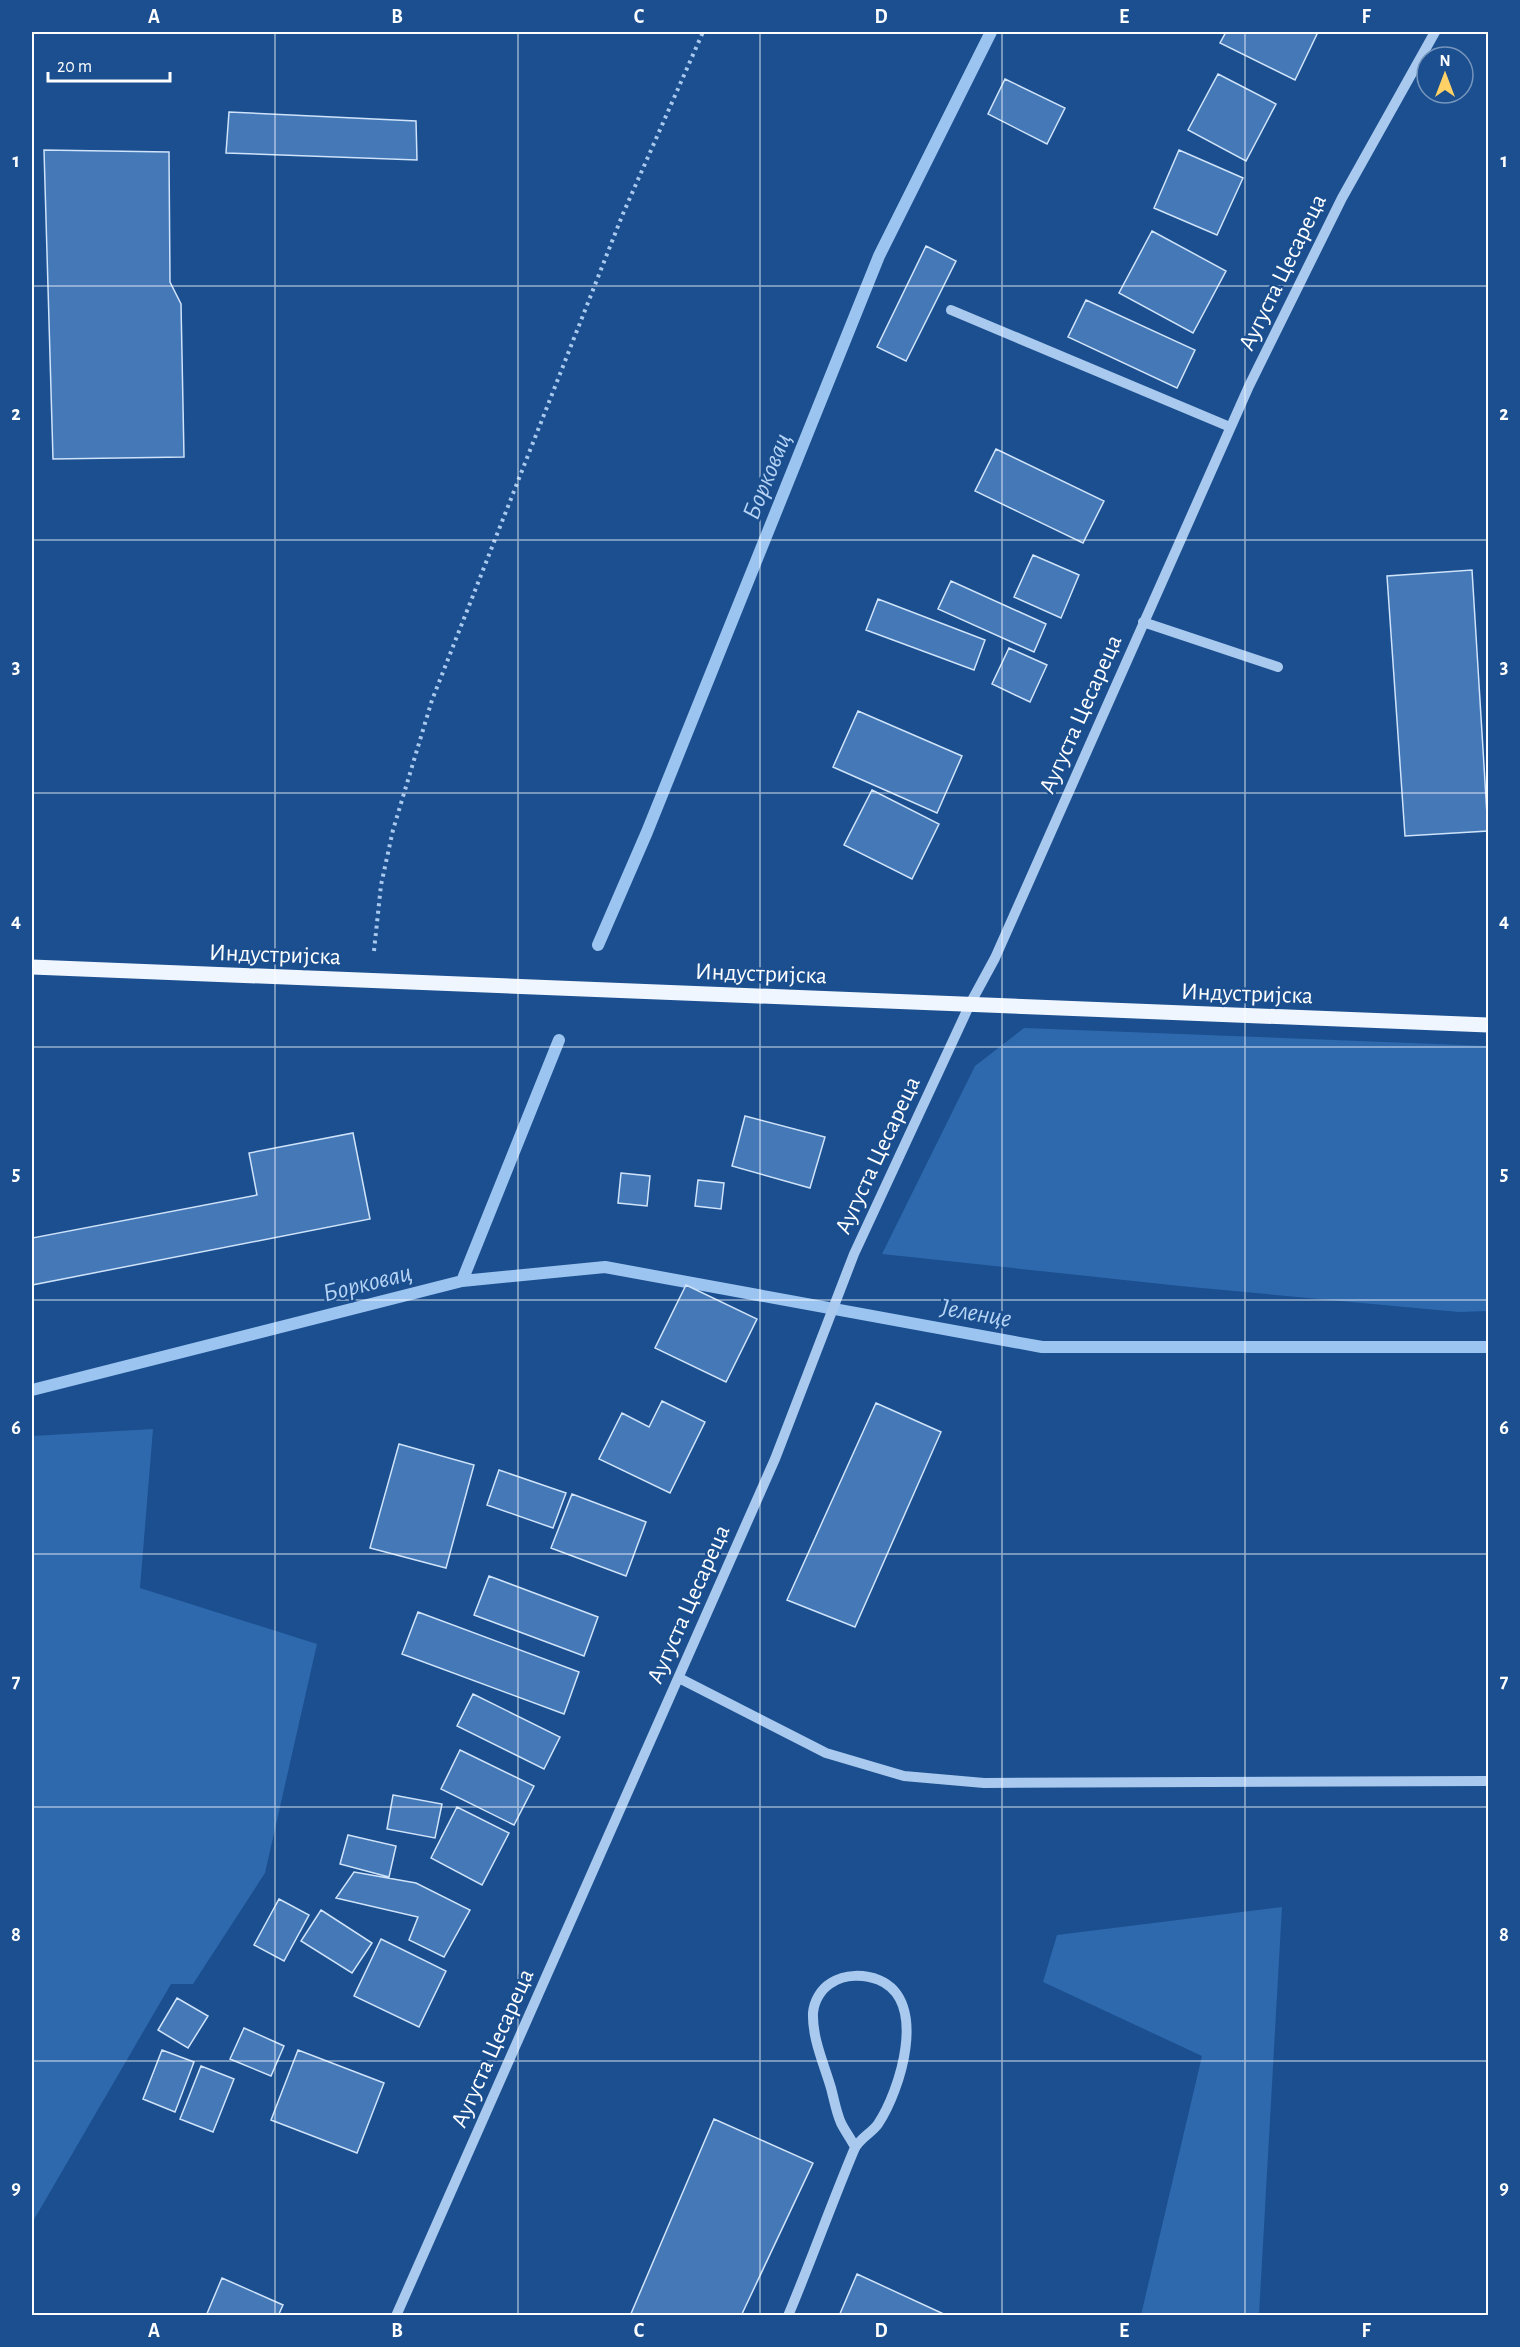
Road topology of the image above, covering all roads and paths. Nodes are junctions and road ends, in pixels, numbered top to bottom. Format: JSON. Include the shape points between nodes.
{"nodes":[{"id":1,"x":703,"y":32,"type":"edge"},
{"id":2,"x":1435,"y":32,"type":"edge"},
{"id":3,"x":951,"y":310,"type":"dead end"},
{"id":4,"x":1230,"y":427,"type":"junction"},
{"id":5,"x":1143,"y":622,"type":"junction"},
{"id":6,"x":1278,"y":667,"type":"dead end"},
{"id":7,"x":32,"y":967,"type":"edge"},
{"id":8,"x":372,"y":980,"type":"junction"},
{"id":9,"x":970,"y":1004,"type":"junction"},
{"id":10,"x":1488,"y":1025,"type":"edge"},
{"id":11,"x":679,"y":1678,"type":"junction"},
{"id":12,"x":1488,"y":1781,"type":"edge"},
{"id":13,"x":855,"y":2146,"type":"junction"},
{"id":14,"x":396,"y":2316,"type":"edge"},
{"id":15,"x":788,"y":2316,"type":"edge"}],
"edges":[{"from":1,"to":8,"type":"path","via":[[622,216],[432,700],[408,775],[381,885]]},
{"from":2,"to":4,"type":"street","name":"Аугуста Цесареца","via":[[1342,198]]},
{"from":3,"to":4,"type":"street"},
{"from":4,"to":5,"type":"street","name":"Аугуста Цесареца"},
{"from":5,"to":6,"type":"street"},
{"from":5,"to":9,"type":"street","name":"Аугуста Цесареца","via":[[995,958]]},
{"from":7,"to":8,"type":"main road","name":"Индустријска"},
{"from":8,"to":9,"type":"main road","name":"Индустријска"},
{"from":9,"to":10,"type":"main road","name":"Индустријска"},
{"from":9,"to":11,"type":"street","name":"Аугуста Цесареца","via":[[854,1254],[775,1459]]},
{"from":11,"to":12,"type":"street","via":[[813,1748],[904,1776],[984,1783]]},
{"from":11,"to":14,"type":"street","name":"Аугуста Цесареца"},
{"from":13,"to":13,"type":"street","via":[[878,2124],[900,2076],[906,2036],[901,1999],[875,1979],[853,1976],[824,1988],[813,2013],[815,2036],[840,2122]]},
{"from":13,"to":15,"type":"street"}]}
